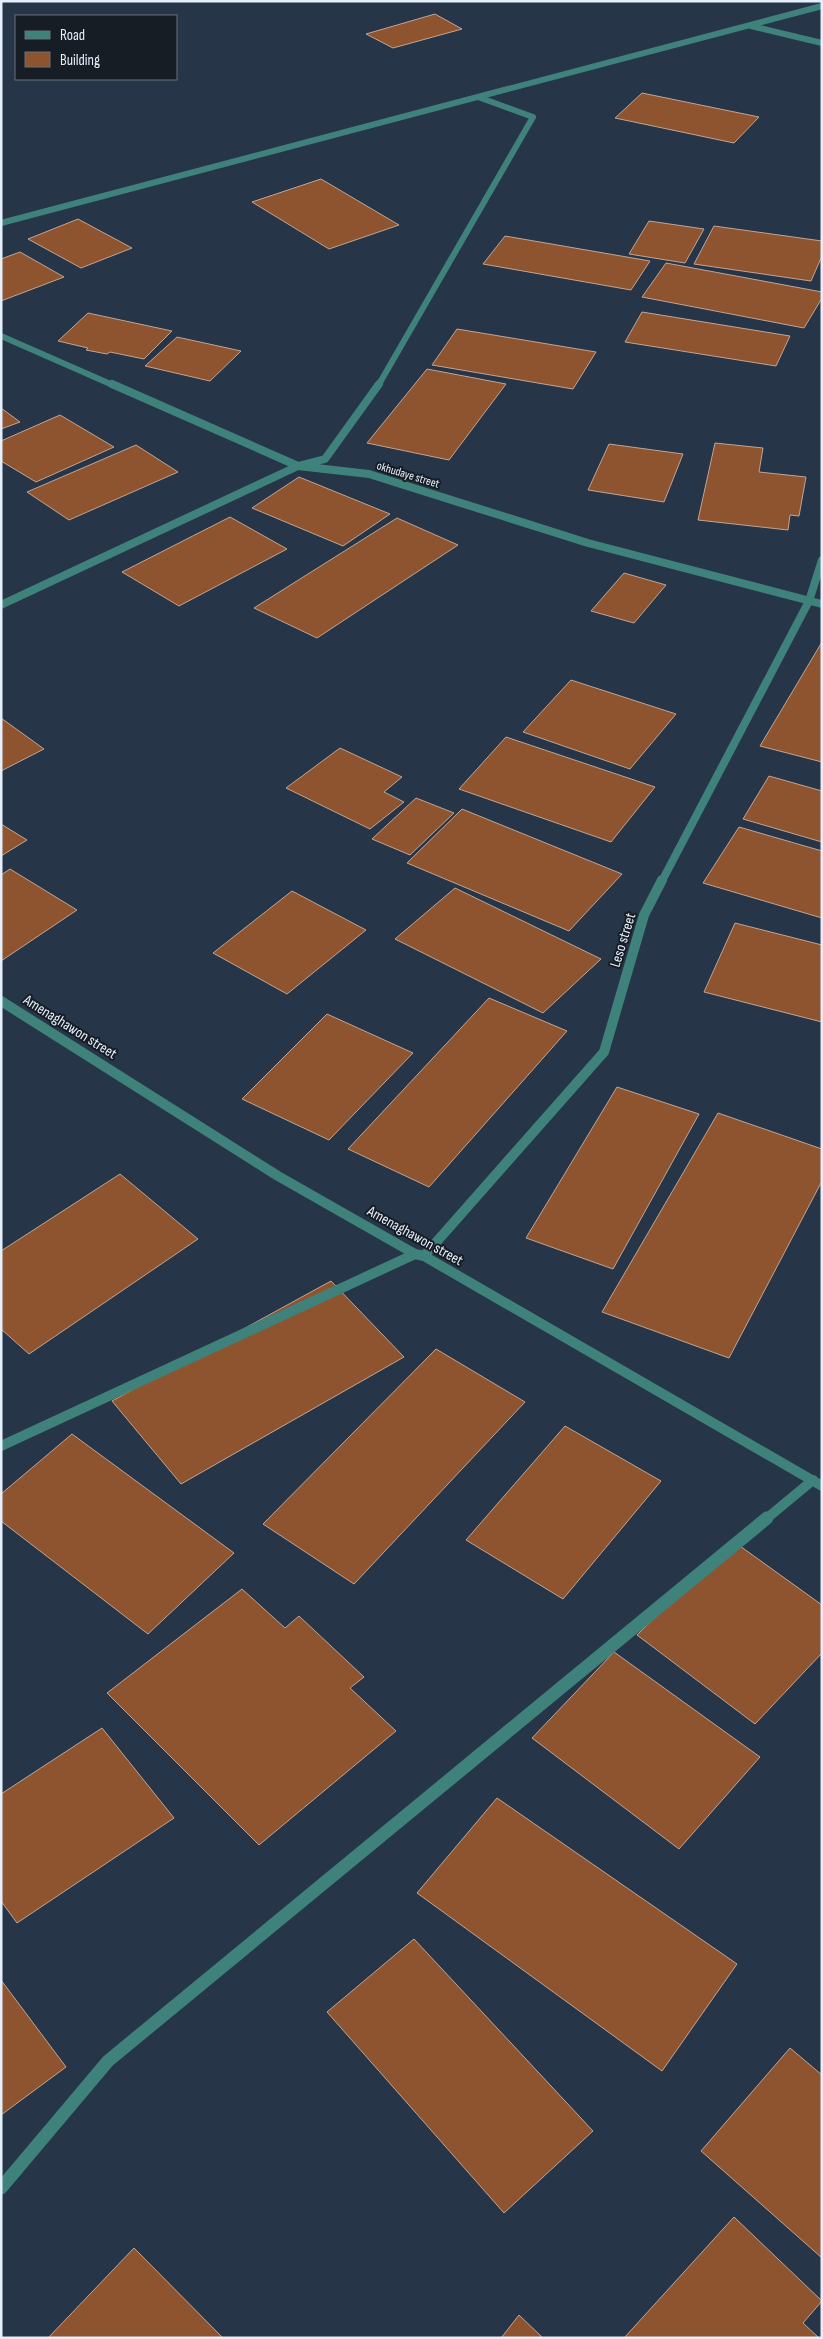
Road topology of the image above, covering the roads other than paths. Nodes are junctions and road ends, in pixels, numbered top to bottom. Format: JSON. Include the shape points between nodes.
{"nodes":[{"id":1,"x":822,"y":6,"type":"edge"},
{"id":2,"x":747,"y":26,"type":"junction"},
{"id":3,"x":822,"y":43,"type":"edge"},
{"id":4,"x":478,"y":97,"type":"junction"},
{"id":5,"x":1,"y":223,"type":"edge"},
{"id":6,"x":1,"y":336,"type":"edge"},
{"id":7,"x":298,"y":466,"type":"junction"},
{"id":8,"x":822,"y":560,"type":"edge"},
{"id":9,"x":809,"y":601,"type":"junction"},
{"id":10,"x":822,"y":604,"type":"edge"},
{"id":11,"x":1,"y":605,"type":"edge"},
{"id":12,"x":1,"y":1001,"type":"edge"},
{"id":13,"x":420,"y":1255,"type":"junction"},
{"id":14,"x":1,"y":1446,"type":"edge"},
{"id":15,"x":817,"y":1483,"type":"edge"},
{"id":16,"x":1,"y":2188,"type":"edge"}],
"edges":[{"from":1,"to":2,"type":"street"},
{"from":2,"to":3,"type":"street"},
{"from":2,"to":4,"type":"street"},
{"from":4,"to":5,"type":"street"},
{"from":4,"to":7,"type":"street","via":[[533,117],[379,384],[325,459]]},
{"from":6,"to":7,"type":"street","name":"okhudaye street"},
{"from":7,"to":9,"type":"street","name":"okhudaye street","via":[[369,474],[588,543]]},
{"from":7,"to":11,"type":"street"},
{"from":8,"to":9,"type":"street","name":"Leso street"},
{"from":9,"to":10,"type":"street","name":"okhudaye street"},
{"from":9,"to":13,"type":"street","name":"Leso street","via":[[644,915],[604,1052]]},
{"from":12,"to":13,"type":"street","name":"Amenaghawon street","via":[[278,1176]]},
{"from":13,"to":14,"type":"street"},
{"from":13,"to":15,"type":"street","name":"Amenaghawon street"},
{"from":15,"to":16,"type":"street","via":[[108,2061]]}]}
